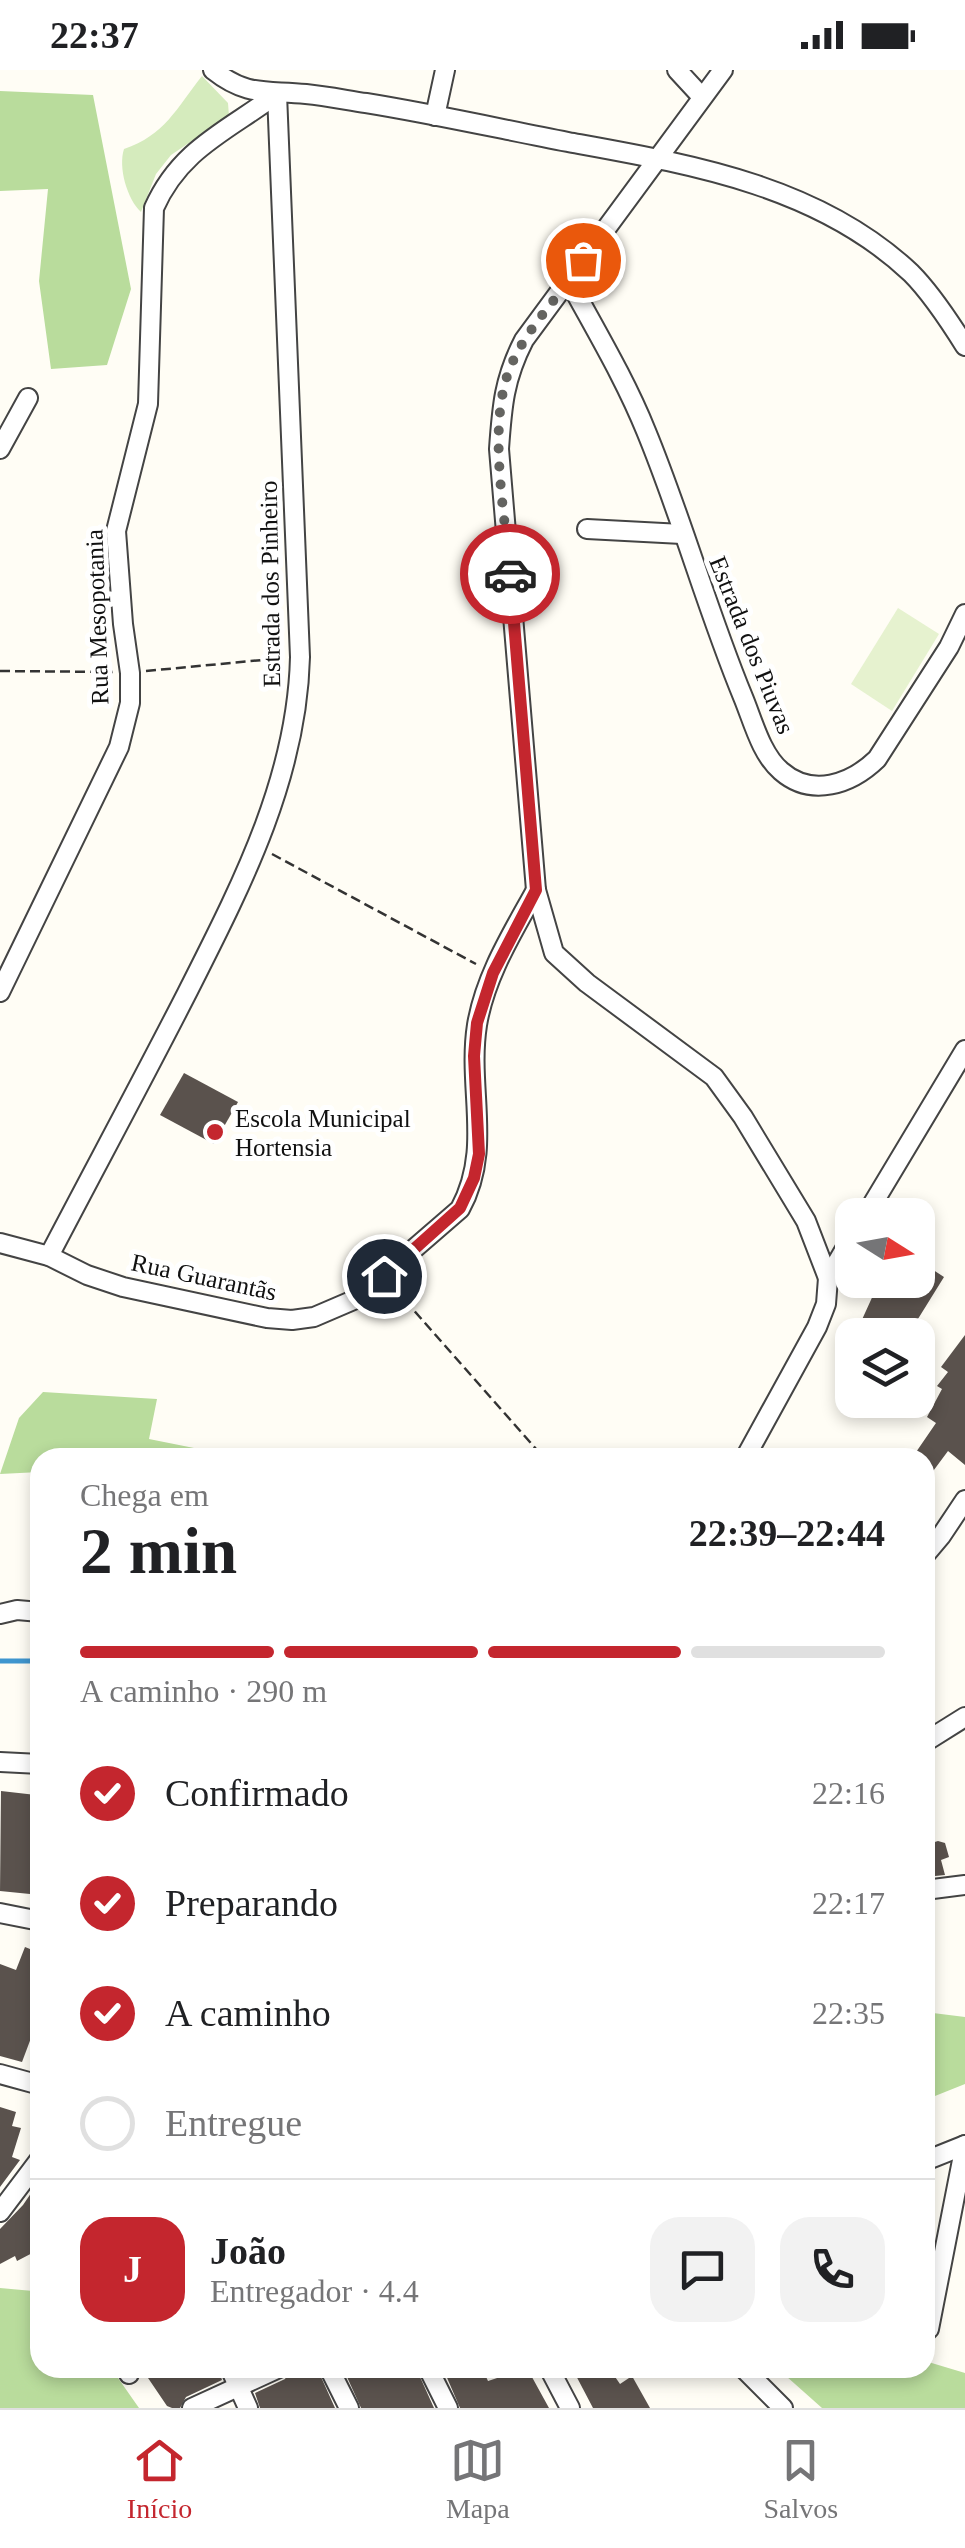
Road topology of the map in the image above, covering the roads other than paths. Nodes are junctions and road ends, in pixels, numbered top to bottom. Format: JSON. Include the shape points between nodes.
{"nodes":[{"id":1,"x":214,"y":70,"type":"edge"},
{"id":2,"x":444,"y":70,"type":"edge"},
{"id":3,"x":677,"y":70,"type":"edge"},
{"id":4,"x":722,"y":70,"type":"edge"},
{"id":5,"x":277,"y":94,"type":"junction"},
{"id":6,"x":701,"y":96,"type":"junction"},
{"id":7,"x":435,"y":116,"type":"junction"},
{"id":8,"x":656,"y":158,"type":"junction"},
{"id":9,"x":570,"y":282,"type":"junction"},
{"id":10,"x":965,"y":346,"type":"edge"},
{"id":11,"x":28,"y":398,"type":"dead end"},
{"id":12,"x":0,"y":449,"type":"edge"},
{"id":13,"x":586,"y":529,"type":"dead end"},
{"id":14,"x":682,"y":534,"type":"junction"},
{"id":15,"x":965,"y":614,"type":"edge"},
{"id":16,"x":536,"y":890,"type":"junction"},
{"id":17,"x":0,"y":992,"type":"edge"},
{"id":18,"x":965,"y":1050,"type":"edge"},
{"id":19,"x":957,"y":1080,"type":"edge"},
{"id":20,"x":877,"y":1198,"type":"edge"},
{"id":21,"x":0,"y":1243,"type":"edge"},
{"id":22,"x":49,"y":1256,"type":"junction"},
{"id":23,"x":835,"y":1266,"type":"edge"},
{"id":24,"x":828,"y":1278,"type":"junction"},
{"id":25,"x":750,"y":1448,"type":"edge"},
{"id":26,"x":965,"y":1500,"type":"edge"},
{"id":27,"x":935,"y":1541,"type":"edge"},
{"id":28,"x":30,"y":1611,"type":"edge"},
{"id":29,"x":0,"y":1614,"type":"edge"},
{"id":30,"x":965,"y":1717,"type":"edge"},
{"id":31,"x":935,"y":1736,"type":"edge"},
{"id":32,"x":0,"y":1762,"type":"edge"},
{"id":33,"x":30,"y":1764,"type":"edge"},
{"id":34,"x":965,"y":1886,"type":"edge"},
{"id":35,"x":935,"y":1889,"type":"edge"},
{"id":36,"x":0,"y":1913,"type":"edge"},
{"id":37,"x":30,"y":1918,"type":"edge"},
{"id":38,"x":0,"y":2074,"type":"edge"},
{"id":39,"x":30,"y":2082,"type":"edge"},
{"id":40,"x":965,"y":2145,"type":"edge"},
{"id":41,"x":935,"y":2157,"type":"edge"},
{"id":42,"x":30,"y":2172,"type":"edge"},
{"id":43,"x":0,"y":2212,"type":"edge"},
{"id":44,"x":935,"y":2303,"type":"edge"},
{"id":45,"x":234,"y":2378,"type":"edge"},
{"id":46,"x":257,"y":2378,"type":"edge"},
{"id":47,"x":334,"y":2378,"type":"edge"},
{"id":48,"x":433,"y":2378,"type":"edge"},
{"id":49,"x":554,"y":2378,"type":"edge"},
{"id":50,"x":753,"y":2378,"type":"edge"},
{"id":51,"x":238,"y":2386,"type":"junction"},
{"id":52,"x":192,"y":2408,"type":"edge"},
{"id":53,"x":248,"y":2408,"type":"edge"},
{"id":54,"x":350,"y":2408,"type":"edge"},
{"id":55,"x":448,"y":2408,"type":"edge"},
{"id":56,"x":570,"y":2408,"type":"edge"},
{"id":57,"x":782,"y":2408,"type":"edge"}],
"edges":[{"from":1,"to":5,"type":"street","via":[[240,88]]},
{"from":2,"to":7,"type":"street"},
{"from":3,"to":6,"type":"street"},
{"from":4,"to":6,"type":"street"},
{"from":5,"to":7,"type":"street"},
{"from":5,"to":17,"type":"street","name":"Rua Mesopotania","via":[[194,150],[166,181],[154,208],[148,404],[116,531],[130,703],[120,746]]},
{"from":5,"to":22,"type":"street","name":"Estrada dos Pinheiro","via":[[300,657],[290,753],[258,846]]},
{"from":6,"to":8,"type":"street"},
{"from":7,"to":8,"type":"street"},
{"from":8,"to":9,"type":"street"},
{"from":8,"to":10,"type":"street","via":[[813,206],[911,274]]},
{"from":9,"to":14,"type":"street","name":"Estrada dos Piuvas","via":[[647,432]]},
{"from":9,"to":16,"type":"street","via":[[509,370],[499,449]]},
{"from":11,"to":12,"type":"street"},
{"from":13,"to":14,"type":"street"},
{"from":14,"to":15,"type":"street","name":"Estrada dos Piuvas","via":[[763,745],[779,770],[808,784],[847,781],[876,758]]},
{"from":16,"to":22,"type":"street","name":"Rua Guarantãs","via":[[493,973],[477,1023],[474,1178],[460,1208],[356,1299],[292,1320],[267,1318],[123,1286]]},
{"from":16,"to":24,"type":"street","via":[[554,953],[714,1076],[806,1222]]},
{"from":18,"to":19,"type":"street"},
{"from":19,"to":20,"type":"street"},
{"from":21,"to":22,"type":"street","name":"Rua Guarantãs"},
{"from":23,"to":24,"type":"street"},
{"from":24,"to":25,"type":"street","via":[[817,1327]]},
{"from":26,"to":27,"type":"street"},
{"from":28,"to":29,"type":"street"},
{"from":30,"to":31,"type":"street"},
{"from":32,"to":33,"type":"street"},
{"from":34,"to":35,"type":"street"},
{"from":36,"to":37,"type":"street"},
{"from":38,"to":39,"type":"street"},
{"from":40,"to":41,"type":"street"},
{"from":40,"to":44,"type":"street"},
{"from":42,"to":43,"type":"street"},
{"from":45,"to":51,"type":"street"},
{"from":46,"to":51,"type":"street"},
{"from":47,"to":54,"type":"street"},
{"from":48,"to":55,"type":"street"},
{"from":49,"to":56,"type":"street"},
{"from":50,"to":57,"type":"street"},
{"from":51,"to":52,"type":"street"},
{"from":51,"to":53,"type":"street"}]}
